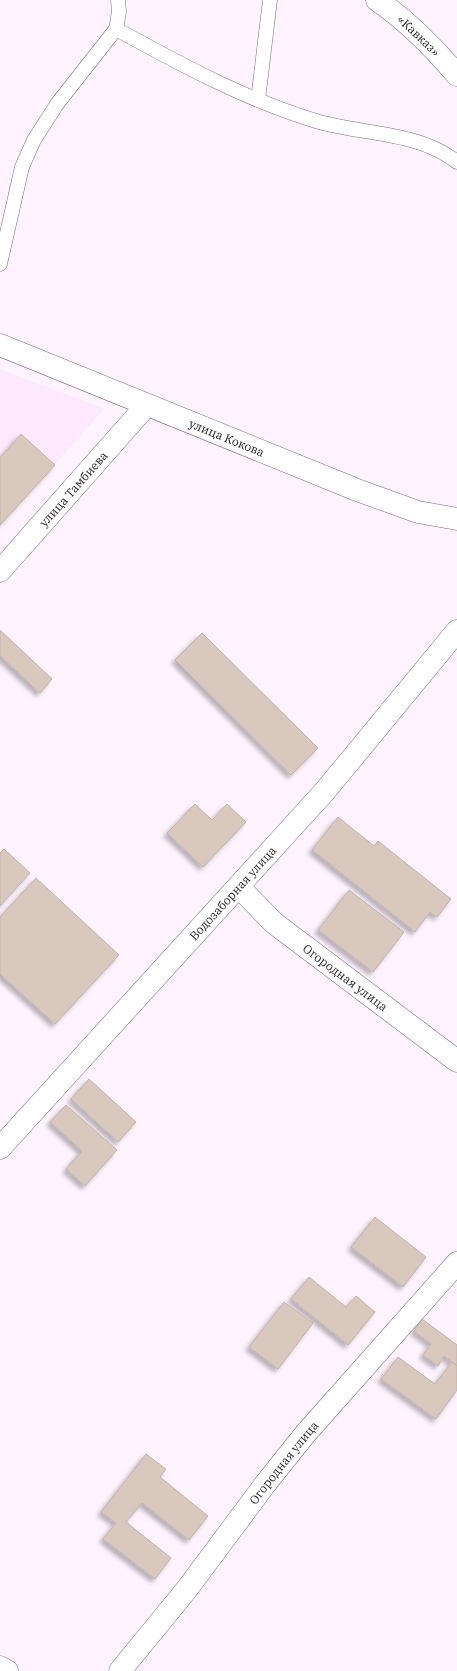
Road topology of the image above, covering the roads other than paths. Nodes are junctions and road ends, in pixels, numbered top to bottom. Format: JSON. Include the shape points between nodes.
{"nodes":[{"id":1,"x":118,"y":0,"type":"edge"},
{"id":2,"x":270,"y":0,"type":"edge"},
{"id":3,"x":377,"y":0,"type":"edge"},
{"id":4,"x":116,"y":29,"type":"junction"},
{"id":5,"x":457,"y":75,"type":"edge"},
{"id":6,"x":258,"y":100,"type":"junction"},
{"id":7,"x":457,"y":162,"type":"edge"},
{"id":8,"x":0,"y":264,"type":"edge"},
{"id":9,"x":0,"y":345,"type":"edge"},
{"id":10,"x":146,"y":406,"type":"junction"},
{"id":11,"x":457,"y":519,"type":"edge"},
{"id":12,"x":0,"y":571,"type":"edge"},
{"id":13,"x":457,"y":631,"type":"edge"},
{"id":14,"x":239,"y":887,"type":"junction"},
{"id":15,"x":457,"y":1061,"type":"edge"},
{"id":16,"x":0,"y":1148,"type":"edge"},
{"id":17,"x":457,"y":1263,"type":"edge"},
{"id":18,"x":0,"y":1667,"type":"edge"},
{"id":19,"x":7,"y":1671,"type":"edge"},
{"id":20,"x":120,"y":1671,"type":"edge"}],
"edges":[{"from":1,"to":4,"type":"lane"},
{"from":2,"to":6,"type":"lane"},
{"from":3,"to":5,"type":"main road","name":"«Кавказ»","via":[[389,8]]},
{"from":4,"to":6,"type":"lane","via":[[180,64]]},
{"from":4,"to":8,"type":"lane","via":[[57,104],[34,140],[22,167]]},
{"from":6,"to":7,"type":"lane","via":[[316,121],[427,144]]},
{"from":9,"to":10,"type":"main road","name":"улица Кокова"},
{"from":10,"to":11,"type":"main road","name":"улица Кокова","via":[[357,490],[418,512]]},
{"from":10,"to":12,"type":"main road","name":"улица Тамбиева"},
{"from":13,"to":14,"type":"main road","name":"Водозаборная улица","via":[[325,791]]},
{"from":14,"to":15,"type":"main road","name":"Огородная улица","via":[[274,923]]},
{"from":14,"to":16,"type":"main road","name":"Водозаборная улица"},
{"from":17,"to":20,"type":"main road","name":"Огородная улица","via":[[306,1433],[187,1589]]},
{"from":18,"to":19,"type":"main road"}]}
